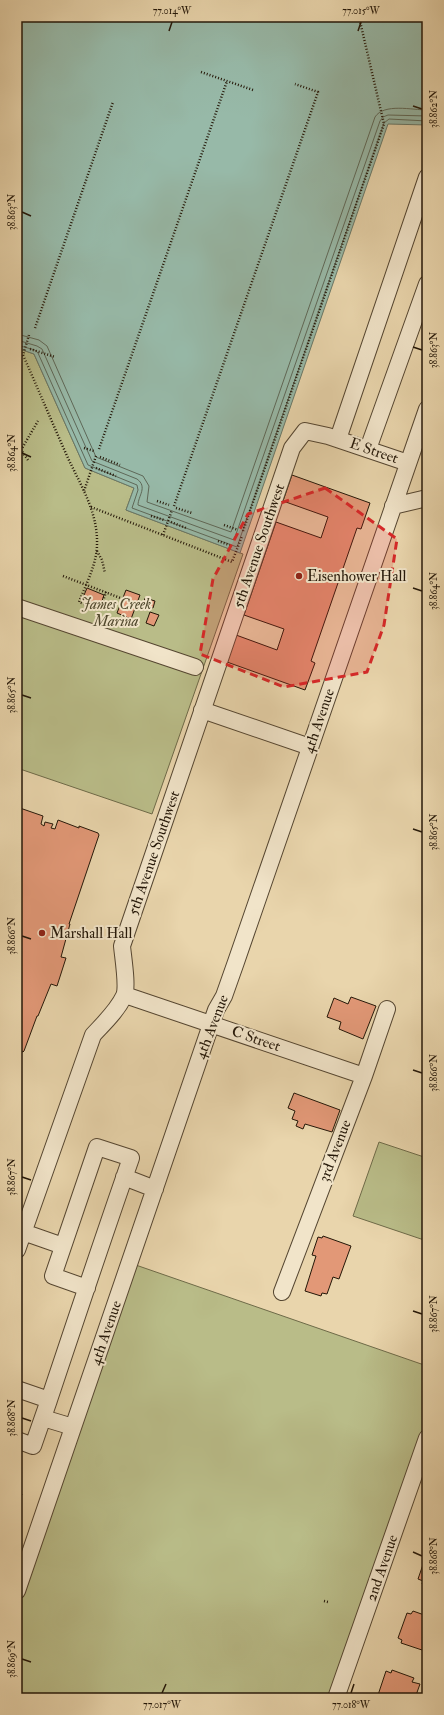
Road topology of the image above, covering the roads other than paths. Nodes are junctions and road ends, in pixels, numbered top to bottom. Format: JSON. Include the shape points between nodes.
{"nodes":[{"id":1,"x":427,"y":177,"type":"edge"},
{"id":2,"x":427,"y":284,"type":"edge"},
{"id":3,"x":427,"y":409,"type":"edge"},
{"id":4,"x":338,"y":439,"type":"junction"},
{"id":5,"x":292,"y":448,"type":"joint"},
{"id":6,"x":368,"y":449,"type":"junction"},
{"id":7,"x":408,"y":463,"type":"junction"},
{"id":8,"x":427,"y":498,"type":"edge"},
{"id":9,"x":393,"y":506,"type":"junction"},
{"id":10,"x":17,"y":607,"type":"edge"},
{"id":11,"x":195,"y":667,"type":"dead end"},
{"id":12,"x":202,"y":710,"type":"junction"},
{"id":13,"x":310,"y":747,"type":"junction"},
{"id":14,"x":125,"y":995,"type":"junction"},
{"id":15,"x":387,"y":1009,"type":"dead end"},
{"id":16,"x":212,"y":1024,"type":"junction"},
{"id":17,"x":364,"y":1076,"type":"junction"},
{"id":18,"x":124,"y":1177,"type":"junction"},
{"id":19,"x":155,"y":1189,"type":"junction"},
{"id":20,"x":23,"y":1232,"type":"junction"},
{"id":21,"x":63,"y":1246,"type":"junction"},
{"id":22,"x":17,"y":1250,"type":"edge"},
{"id":23,"x":87,"y":1288,"type":"junction"},
{"id":24,"x":282,"y":1292,"type":"dead end"},
{"id":25,"x":17,"y":1389,"type":"edge"},
{"id":26,"x":49,"y":1400,"type":"junction"},
{"id":27,"x":43,"y":1418,"type":"junction"},
{"id":28,"x":73,"y":1427,"type":"junction"},
{"id":29,"x":427,"y":1438,"type":"edge"},
{"id":30,"x":17,"y":1440,"type":"edge"},
{"id":31,"x":17,"y":1591,"type":"edge"},
{"id":32,"x":336,"y":1698,"type":"edge"}],
"edges":[{"from":1,"to":4,"type":"lane"},
{"from":2,"to":6,"type":"lane"},
{"from":3,"to":7,"type":"lane","name":"E Street"},
{"from":4,"to":5,"type":"lane","name":"E Street","via":[[305,431]]},
{"from":4,"to":6,"type":"lane","name":"E Street"},
{"from":5,"to":12,"type":"lane","name":"5th Avenue Southwest"},
{"from":6,"to":7,"type":"lane","name":"E Street"},
{"from":7,"to":9,"type":"lane","name":"4th Avenue"},
{"from":8,"to":9,"type":"lane"},
{"from":9,"to":13,"type":"lane","name":"4th Avenue"},
{"from":10,"to":11,"type":"lane"},
{"from":12,"to":13,"type":"lane"},
{"from":12,"to":14,"type":"lane","name":"5th Avenue Southwest","via":[[122,946]]},
{"from":13,"to":16,"type":"lane","name":"4th Avenue"},
{"from":14,"to":16,"type":"lane","name":"C Street"},
{"from":14,"to":20,"type":"lane","via":[[111,1016],[93,1035]]},
{"from":15,"to":17,"type":"lane","name":"3rd Avenue"},
{"from":16,"to":17,"type":"lane","name":"C Street"},
{"from":16,"to":19,"type":"lane","name":"4th Avenue"},
{"from":17,"to":24,"type":"lane","name":"3rd Avenue"},
{"from":18,"to":19,"type":"lane"},
{"from":18,"to":21,"type":"lane","via":[[130,1158],[97,1146]]},
{"from":18,"to":23,"type":"lane"},
{"from":19,"to":28,"type":"lane","name":"4th Avenue"},
{"from":20,"to":21,"type":"lane"},
{"from":20,"to":22,"type":"lane"},
{"from":21,"to":23,"type":"lane","via":[[53,1276]]},
{"from":23,"to":26,"type":"lane"},
{"from":25,"to":26,"type":"lane"},
{"from":26,"to":27,"type":"lane"},
{"from":27,"to":28,"type":"lane"},
{"from":27,"to":30,"type":"lane","via":[[33,1446]]},
{"from":28,"to":31,"type":"lane","name":"4th Avenue"},
{"from":29,"to":32,"type":"lane","name":"2nd Avenue"}]}
